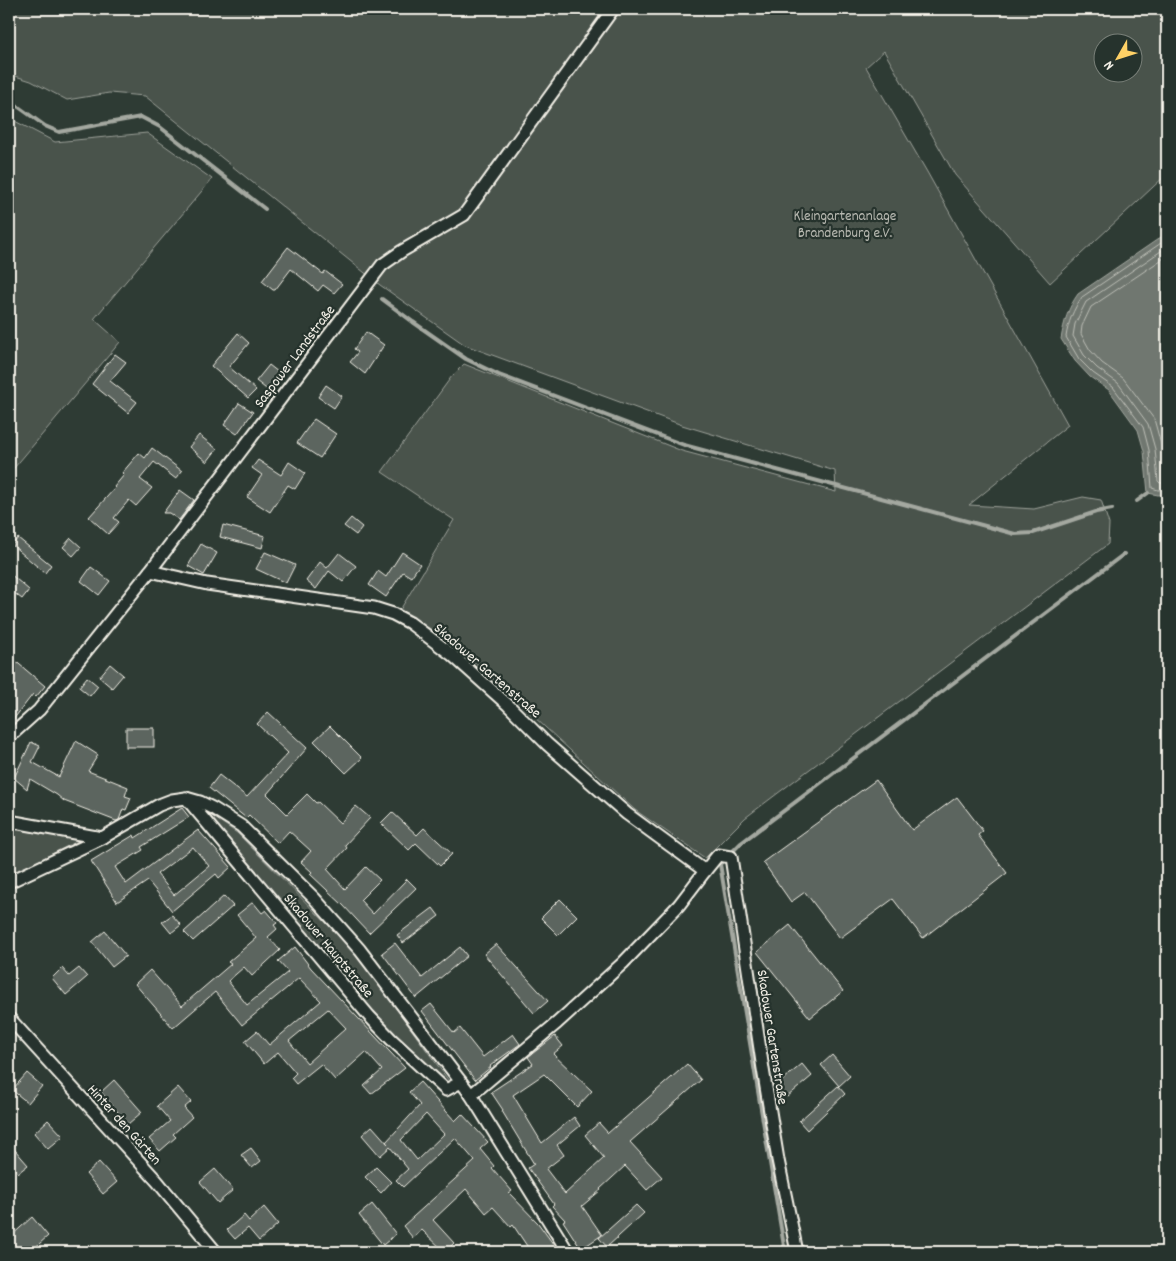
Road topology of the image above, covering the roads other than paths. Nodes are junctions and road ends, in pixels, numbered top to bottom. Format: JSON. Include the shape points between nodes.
{"nodes":[{"id":1,"x":613,"y":9,"type":"edge"},
{"id":2,"x":150,"y":572,"type":"junction"},
{"id":3,"x":9,"y":737,"type":"edge"},
{"id":4,"x":186,"y":798,"type":"junction"},
{"id":5,"x":9,"y":821,"type":"edge"},
{"id":6,"x":102,"y":838,"type":"junction"},
{"id":7,"x":705,"y":870,"type":"junction"},
{"id":8,"x":9,"y":882,"type":"edge"},
{"id":9,"x":9,"y":1018,"type":"edge"},
{"id":10,"x":461,"y":1082,"type":"junction"},
{"id":11,"x":471,"y":1095,"type":"junction"},
{"id":12,"x":216,"y":1252,"type":"edge"},
{"id":13,"x":568,"y":1252,"type":"edge"},
{"id":14,"x":797,"y":1252,"type":"edge"}],
"edges":[{"from":1,"to":2,"type":"street","name":"Saspower Landstraße","via":[[464,215],[382,265]]},
{"from":2,"to":3,"type":"street","name":"Saspower Landstraße","via":[[39,710]]},
{"from":2,"to":7,"type":"street","name":"Skadower Gartenstraße","via":[[207,584],[374,608],[410,623],[451,654],[627,814]]},
{"from":4,"to":6,"type":"street","via":[[159,805]]},
{"from":4,"to":10,"type":"street","name":"Skadower Hauptstraße","via":[[214,809],[240,826],[314,898],[360,950]]},
{"from":4,"to":10,"type":"street","name":"Skadower Hauptstraße","via":[[391,1039],[446,1090]]},
{"from":5,"to":6,"type":"street"},
{"from":6,"to":8,"type":"street"},
{"from":7,"to":11,"type":"street","name":"Skadower Gartenstraße","via":[[679,905],[624,963]]},
{"from":7,"to":14,"type":"street","name":"Skadower Gartenstraße","via":[[718,855],[731,857],[764,1078]]},
{"from":9,"to":12,"type":"street","name":"Hinter den Gärten","via":[[157,1181]]},
{"from":10,"to":11,"type":"street","name":"Skadower Hauptstraße"},
{"from":11,"to":13,"type":"street","name":"Skadower Hauptstraße"}]}
